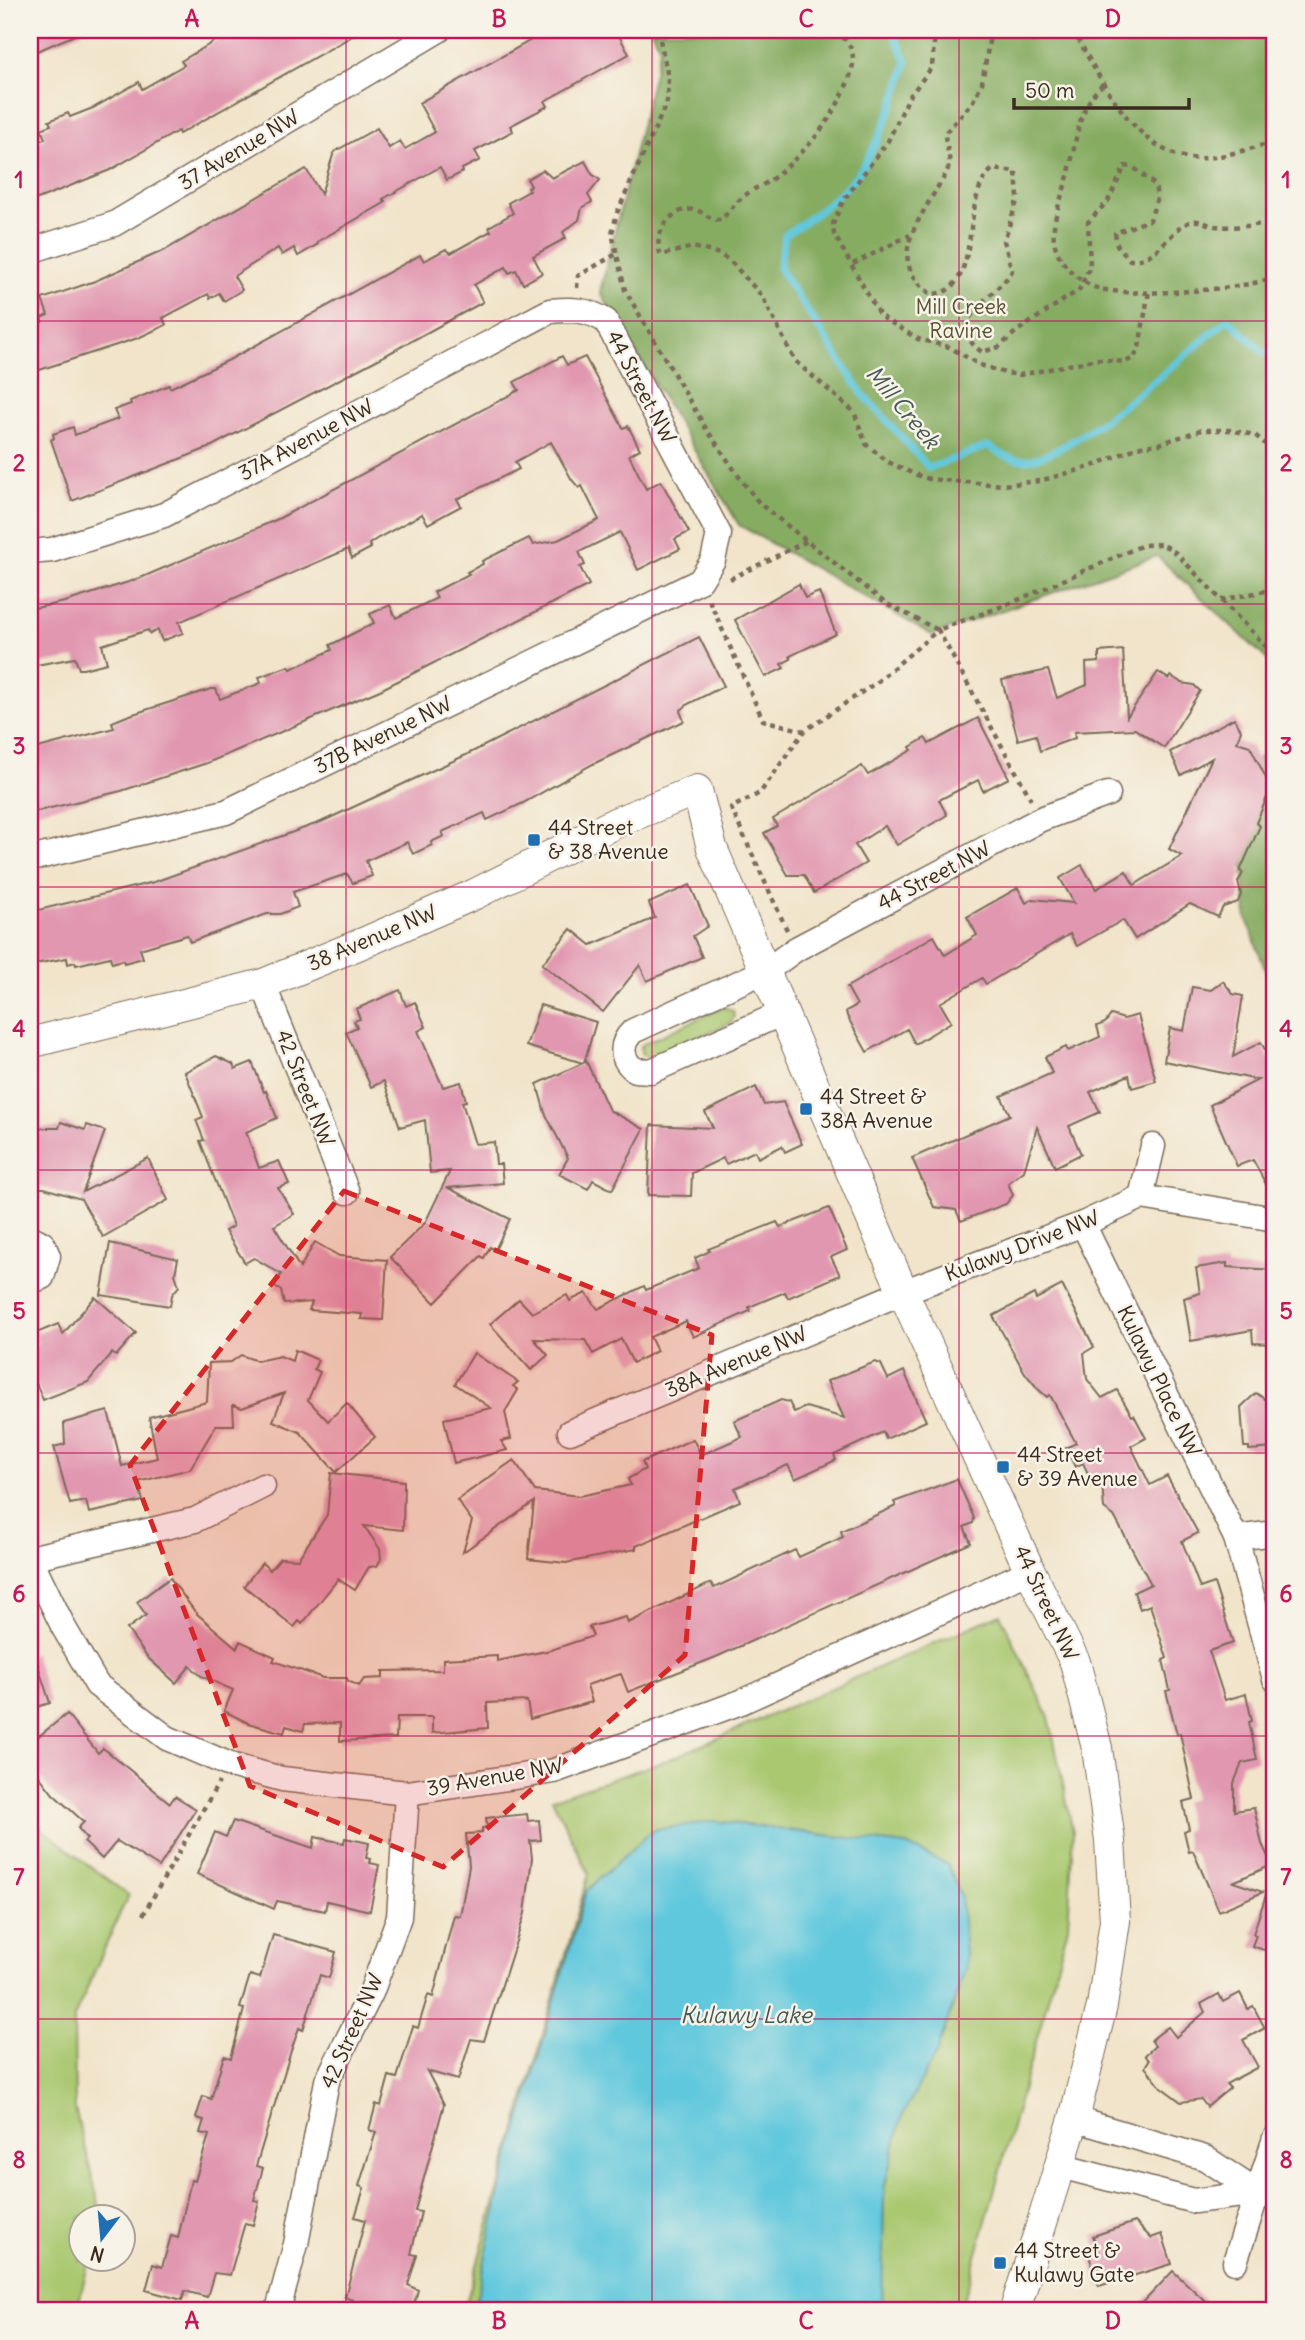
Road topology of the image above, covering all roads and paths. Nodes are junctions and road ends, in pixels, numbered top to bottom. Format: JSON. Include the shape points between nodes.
{"nodes":[{"id":1,"x":439,"y":30,"type":"edge"},
{"id":2,"x":658,"y":30,"type":"edge"},
{"id":3,"x":835,"y":30,"type":"edge"},
{"id":4,"x":935,"y":30,"type":"edge"},
{"id":5,"x":991,"y":30,"type":"edge"},
{"id":6,"x":1073,"y":30,"type":"edge"},
{"id":7,"x":1103,"y":84,"type":"junction"},
{"id":8,"x":1275,"y":142,"type":"edge"},
{"id":9,"x":1275,"y":221,"type":"edge"},
{"id":10,"x":911,"y":235,"type":"junction"},
{"id":11,"x":30,"y":251,"type":"edge"},
{"id":12,"x":618,"y":253,"type":"junction"},
{"id":13,"x":852,"y":265,"type":"junction"},
{"id":14,"x":1275,"y":277,"type":"edge"},
{"id":15,"x":1085,"y":281,"type":"junction"},
{"id":16,"x":1149,"y":291,"type":"junction"},
{"id":17,"x":575,"y":309,"type":"junction"},
{"id":18,"x":1275,"y":463,"type":"edge"},
{"id":19,"x":807,"y":541,"type":"junction"},
{"id":20,"x":30,"y":552,"type":"edge"},
{"id":21,"x":706,"y":577,"type":"junction"},
{"id":22,"x":1275,"y":589,"type":"edge"},
{"id":23,"x":1221,"y":600,"type":"junction"},
{"id":24,"x":938,"y":630,"type":"junction"},
{"id":25,"x":1275,"y":656,"type":"edge"},
{"id":26,"x":804,"y":731,"type":"junction"},
{"id":27,"x":698,"y":790,"type":"joint"},
{"id":28,"x":1108,"y":794,"type":"dead end"},
{"id":29,"x":1041,"y":819,"type":"junction"},
{"id":30,"x":30,"y":859,"type":"edge"},
{"id":31,"x":796,"y":950,"type":"junction"},
{"id":32,"x":766,"y":970,"type":"junction"},
{"id":33,"x":263,"y":984,"type":"junction"},
{"id":34,"x":785,"y":1012,"type":"junction"},
{"id":35,"x":30,"y":1043,"type":"edge"},
{"id":36,"x":1153,"y":1146,"type":"dead end"},
{"id":37,"x":346,"y":1192,"type":"dead end"},
{"id":38,"x":1141,"y":1197,"type":"junction"},
{"id":39,"x":1275,"y":1219,"type":"edge"},
{"id":40,"x":1083,"y":1224,"type":"junction"},
{"id":41,"x":30,"y":1237,"type":"edge"},
{"id":42,"x":30,"y":1282,"type":"edge"},
{"id":43,"x":903,"y":1292,"type":"junction"},
{"id":44,"x":570,"y":1432,"type":"dead end"},
{"id":45,"x":263,"y":1486,"type":"dead end"},
{"id":46,"x":1275,"y":1533,"type":"edge"},
{"id":47,"x":1236,"y":1538,"type":"junction"},
{"id":48,"x":30,"y":1558,"type":"edge"},
{"id":49,"x":1030,"y":1571,"type":"junction"},
{"id":50,"x":1275,"y":1679,"type":"edge"},
{"id":51,"x":230,"y":1765,"type":"junction"},
{"id":52,"x":407,"y":1793,"type":"junction"},
{"id":53,"x":142,"y":1915,"type":"dead end"},
{"id":54,"x":1074,"y":2119,"type":"junction"},
{"id":55,"x":1275,"y":2138,"type":"edge"},
{"id":56,"x":1060,"y":2166,"type":"junction"},
{"id":57,"x":1267,"y":2196,"type":"edge"},
{"id":58,"x":1235,"y":2262,"type":"dead end"},
{"id":59,"x":278,"y":2310,"type":"edge"},
{"id":60,"x":1015,"y":2310,"type":"edge"}],
"edges":[{"from":1,"to":11,"type":"street","name":"37 Avenue NW","via":[[114,224]]},
{"from":2,"to":12,"type":"path","via":[[668,77],[667,102],[617,213],[612,233]]},
{"from":3,"to":18,"type":"path","via":[[850,41],[854,57],[851,76],[828,123],[798,156],[737,201],[721,220],[696,210],[665,222],[659,236],[661,255],[694,247],[720,254],[733,264],[762,296],[795,361],[854,412],[866,444],[888,462],[914,474],[1003,485],[1039,481],[1201,430],[1255,435],[1270,447]]},
{"from":4,"to":13,"type":"path","via":[[932,67],[833,223],[834,234]]},
{"from":5,"to":10,"type":"path","via":[[982,82],[972,103],[945,133],[949,166]]},
{"from":6,"to":7,"type":"path"},
{"from":7,"to":8,"type":"path","via":[[1144,136],[1187,158]]},
{"from":7,"to":15,"type":"path","via":[[1080,118],[1054,243],[1068,269]]},
{"from":9,"to":15,"type":"path","via":[[1234,228],[1195,220],[1150,254],[1130,260],[1117,245],[1115,233],[1150,220],[1157,198],[1155,185],[1125,166],[1108,201],[1087,222],[1091,257]]},
{"from":10,"to":13,"type":"path"},
{"from":10,"to":15,"type":"path","via":[[907,269],[931,295],[949,289],[962,276],[976,202],[987,173],[993,169],[1016,172],[1018,198],[1004,241],[1012,271],[966,325],[973,346],[982,352],[999,347],[1070,298]]},
{"from":12,"to":17,"type":"path","via":[[578,276]]},
{"from":12,"to":19,"type":"path","via":[[625,290],[636,312],[705,427],[760,504]]},
{"from":13,"to":16,"type":"path","via":[[880,316],[918,339],[949,347],[980,365],[1020,375],[1097,359],[1125,362],[1134,358]]},
{"from":14,"to":16,"type":"path","via":[[1258,284]]},
{"from":15,"to":16,"type":"path","via":[[1108,290]]},
{"from":17,"to":20,"type":"street","name":"37A Avenue NW","via":[[550,311],[164,515],[52,550]]},
{"from":17,"to":21,"type":"street","name":"44 Street NW","via":[[606,321],[719,534]]},
{"from":19,"to":21,"type":"path"},
{"from":19,"to":24,"type":"path","via":[[886,603]]},
{"from":21,"to":26,"type":"path","via":[[763,720]]},
{"from":21,"to":30,"type":"street","name":"37B Avenue NW","via":[[226,811]]},
{"from":22,"to":23,"type":"path"},
{"from":23,"to":24,"type":"path","via":[[1176,553],[1163,544],[1143,545]]},
{"from":23,"to":25,"type":"path"},
{"from":24,"to":26,"type":"path","via":[[877,682]]},
{"from":24,"to":29,"type":"path"},
{"from":26,"to":31,"type":"path","via":[[760,793],[731,808]]},
{"from":27,"to":32,"type":"street","name":"44 Street NW","via":[[712,848]]},
{"from":27,"to":33,"type":"street","name":"38 Avenue NW","via":[[617,822],[475,894]]},
{"from":28,"to":29,"type":"street","name":"44 Street NW"},
{"from":29,"to":31,"type":"street","name":"44 Street NW"},
{"from":31,"to":32,"type":"street","name":"44 Street NW"},
{"from":32,"to":34,"type":"street","name":"44 Street NW"},
{"from":32,"to":34,"type":"street","name":"44 Street NW","via":[[633,1031],[624,1043],[626,1061],[635,1070],[651,1071]]},
{"from":33,"to":35,"type":"street","name":"38 Avenue NW"},
{"from":33,"to":37,"type":"street","name":"42 Street NW"},
{"from":34,"to":43,"type":"street","name":"44 Street NW"},
{"from":36,"to":38,"type":"street"},
{"from":38,"to":39,"type":"street"},
{"from":38,"to":40,"type":"street","name":"Kulawy Drive NW"},
{"from":40,"to":43,"type":"street","name":"Kulawy Drive NW"},
{"from":40,"to":47,"type":"street","name":"Kulawy Place NW"},
{"from":41,"to":42,"type":"street","via":[[43,1244],[48,1256],[42,1276]]},
{"from":43,"to":44,"type":"street","name":"38A Avenue NW"},
{"from":43,"to":49,"type":"street","name":"44 Street NW"},
{"from":45,"to":48,"type":"street","via":[[195,1520]]},
{"from":46,"to":47,"type":"street"},
{"from":47,"to":50,"type":"street","name":"Kulawy Place NW"},
{"from":48,"to":51,"type":"street","name":"39 Avenue NW","via":[[97,1685],[167,1738]]},
{"from":49,"to":52,"type":"street","name":"39 Avenue NW","via":[[741,1702],[554,1771]]},
{"from":49,"to":54,"type":"street","name":"44 Street NW","via":[[1075,1662],[1097,1748],[1110,1841],[1115,1921],[1102,2006]]},
{"from":51,"to":52,"type":"street","name":"39 Avenue NW","via":[[282,1779]]},
{"from":51,"to":53,"type":"path"},
{"from":52,"to":59,"type":"street","name":"42 Street NW","via":[[399,1916],[371,1993],[327,2081],[296,2244]]},
{"from":54,"to":56,"type":"street","name":"44 Street NW"},
{"from":54,"to":57,"type":"street","via":[[1205,2158]]},
{"from":55,"to":57,"type":"street"},
{"from":56,"to":57,"type":"street","via":[[1194,2202]]},
{"from":56,"to":60,"type":"street","name":"44 Street NW"},
{"from":57,"to":58,"type":"street"}]}
